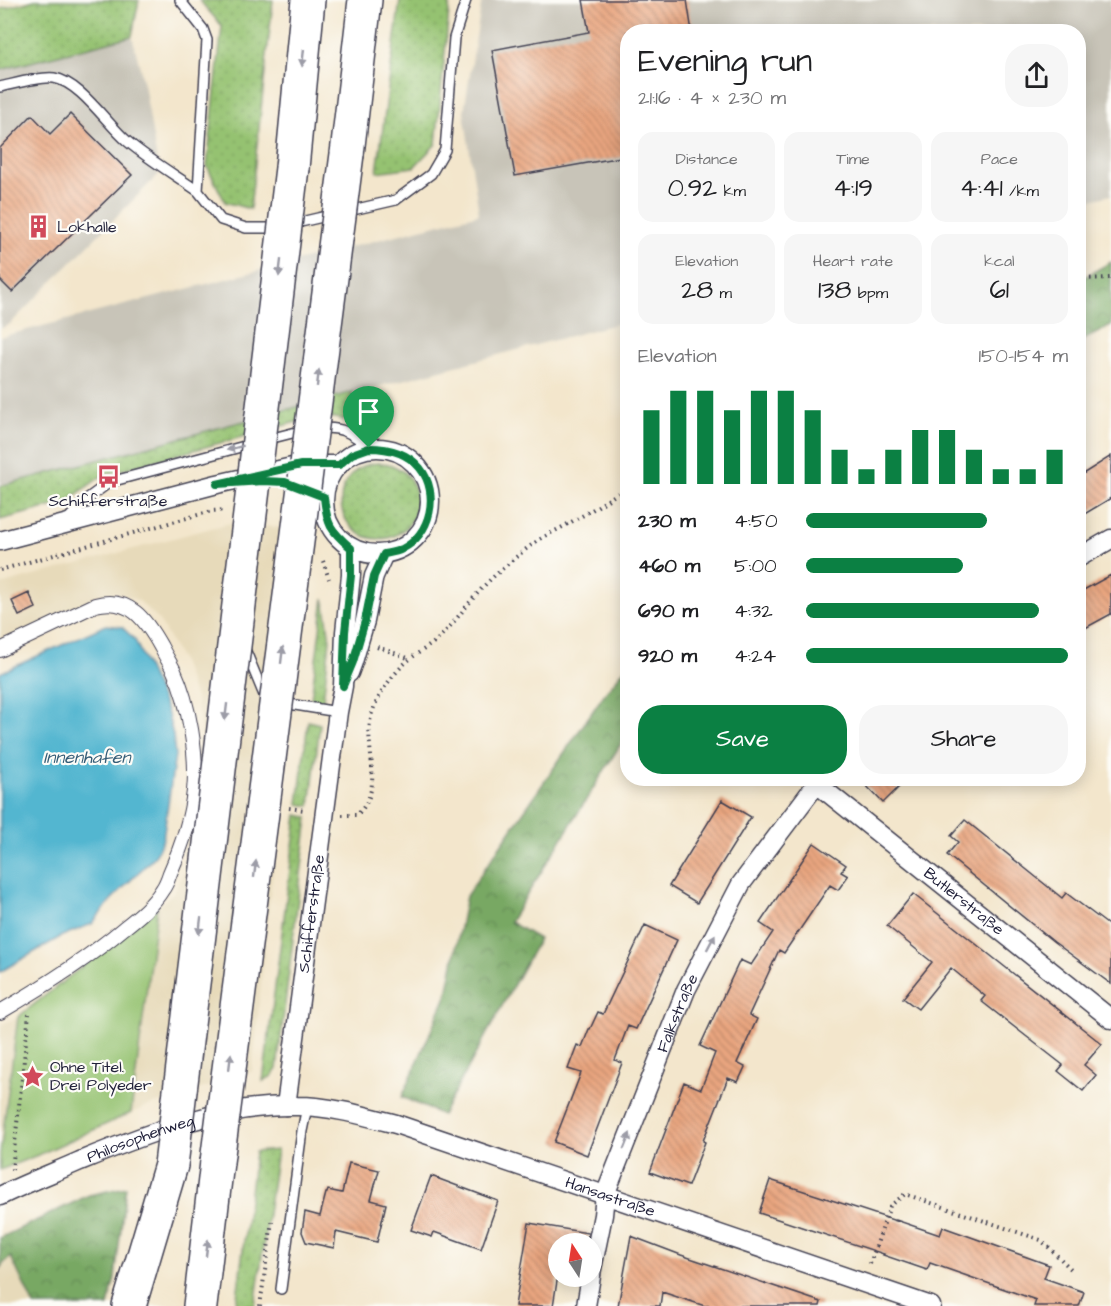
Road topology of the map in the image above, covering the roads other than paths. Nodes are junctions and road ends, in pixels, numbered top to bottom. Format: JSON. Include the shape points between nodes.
{"nodes":[{"id":1,"x":180,"y":0,"type":"edge"},
{"id":2,"x":309,"y":0,"type":"edge"},
{"id":3,"x":365,"y":0,"type":"edge"},
{"id":4,"x":466,"y":0,"type":"edge"},
{"id":5,"x":0,"y":87,"type":"edge"},
{"id":6,"x":198,"y":191,"type":"junction"},
{"id":7,"x":369,"y":448,"type":"junction"},
{"id":8,"x":339,"y":465,"type":"junction"},
{"id":9,"x":217,"y":484,"type":"junction"},
{"id":10,"x":324,"y":497,"type":"junction"},
{"id":11,"x":63,"y":523,"type":"junction"},
{"id":12,"x":1111,"y":539,"type":"edge"},
{"id":13,"x":0,"y":541,"type":"edge"},
{"id":14,"x":351,"y":548,"type":"junction"},
{"id":15,"x":1086,"y":553,"type":"edge"},
{"id":16,"x":384,"y":554,"type":"junction"},
{"id":17,"x":230,"y":598,"type":"dead end"},
{"id":18,"x":0,"y":650,"type":"edge"},
{"id":19,"x":343,"y":686,"type":"junction"},
{"id":20,"x":338,"y":712,"type":"junction"},
{"id":21,"x":815,"y":786,"type":"edge"},
{"id":22,"x":825,"y":786,"type":"edge"},
{"id":23,"x":0,"y":1012,"type":"edge"},
{"id":24,"x":1111,"y":1019,"type":"edge"},
{"id":25,"x":286,"y":1106,"type":"junction"},
{"id":26,"x":307,"y":1107,"type":"junction"},
{"id":27,"x":171,"y":1165,"type":"junction"},
{"id":28,"x":605,"y":1195,"type":"junction"},
{"id":29,"x":0,"y":1196,"type":"edge"},
{"id":30,"x":599,"y":1233,"type":"edge"},
{"id":31,"x":589,"y":1287,"type":"edge"},
{"id":32,"x":281,"y":1289,"type":"dead end"},
{"id":33,"x":129,"y":1306,"type":"edge"},
{"id":34,"x":152,"y":1306,"type":"edge"},
{"id":35,"x":200,"y":1306,"type":"edge"},
{"id":36,"x":586,"y":1306,"type":"edge"},
{"id":37,"x":931,"y":1306,"type":"edge"}],
"edges":[{"from":1,"to":6,"type":"lane","via":[[207,40]]},
{"from":2,"to":27,"type":"highway","one_way":true,"bridge":true},
{"from":35,"to":3,"type":"highway","one_way":true,"bridge":true},
{"from":4,"to":6,"type":"lane","via":[[454,38],[445,150],[431,174],[396,200],[274,228],[246,228],[221,220]]},
{"from":5,"to":6,"type":"lane","via":[[54,78],[68,83],[127,141]]},
{"from":7,"to":8,"type":"street","via":[[352,454]]},
{"from":7,"to":11,"type":"lane","one_way":true,"via":[[343,430],[302,431],[110,482]]},
{"from":7,"to":16,"type":"street","via":[[403,454],[420,468],[429,486],[431,506],[425,526],[413,542]]},
{"from":8,"to":9,"type":"street","via":[[301,465]]},
{"from":8,"to":10,"type":"street","via":[[328,480]]},
{"from":9,"to":10,"type":"street","via":[[285,482]]},
{"from":9,"to":11,"type":"street"},
{"from":10,"to":14,"type":"street","via":[[326,516],[334,534]]},
{"from":11,"to":13,"type":"street"},
{"from":12,"to":15,"type":"street"},
{"from":14,"to":16,"type":"street","via":[[367,554]]},
{"from":14,"to":19,"type":"street","name":"Schifferstraße"},
{"from":16,"to":19,"type":"street","name":"Schifferstraße","via":[[374,576],[365,621]]},
{"from":17,"to":20,"type":"lane","via":[[229,608],[266,700]]},
{"from":18,"to":23,"type":"street","via":[[95,605],[127,606],[149,626],[174,671],[186,703],[194,754],[194,791],[186,831],[163,889],[143,912],[101,947]]},
{"from":19,"to":20,"type":"street","name":"Schifferstraße"},
{"from":20,"to":25,"type":"street","name":"Schifferstraße"},
{"from":28,"to":21,"type":"street","name":"Falkstraße","one_way":true,"via":[[686,990],[741,884]]},
{"from":22,"to":24,"type":"street","name":"Butlerstraße"},
{"from":25,"to":26,"type":"street","name":"Hansastraße"},
{"from":25,"to":29,"type":"street","name":"Philosophenweg","via":[[202,1118],[127,1142]]},
{"from":26,"to":28,"type":"street","name":"Hansastraße","via":[[396,1124]]},
{"from":26,"to":32,"type":"lane"},
{"from":27,"to":33,"type":"highway"},
{"from":27,"to":34,"type":"highway"},
{"from":28,"to":30,"type":"street","name":"Falkstraße"},
{"from":28,"to":37,"type":"street","name":"Hansastraße"},
{"from":31,"to":36,"type":"street","name":"Falkstraße"}]}
